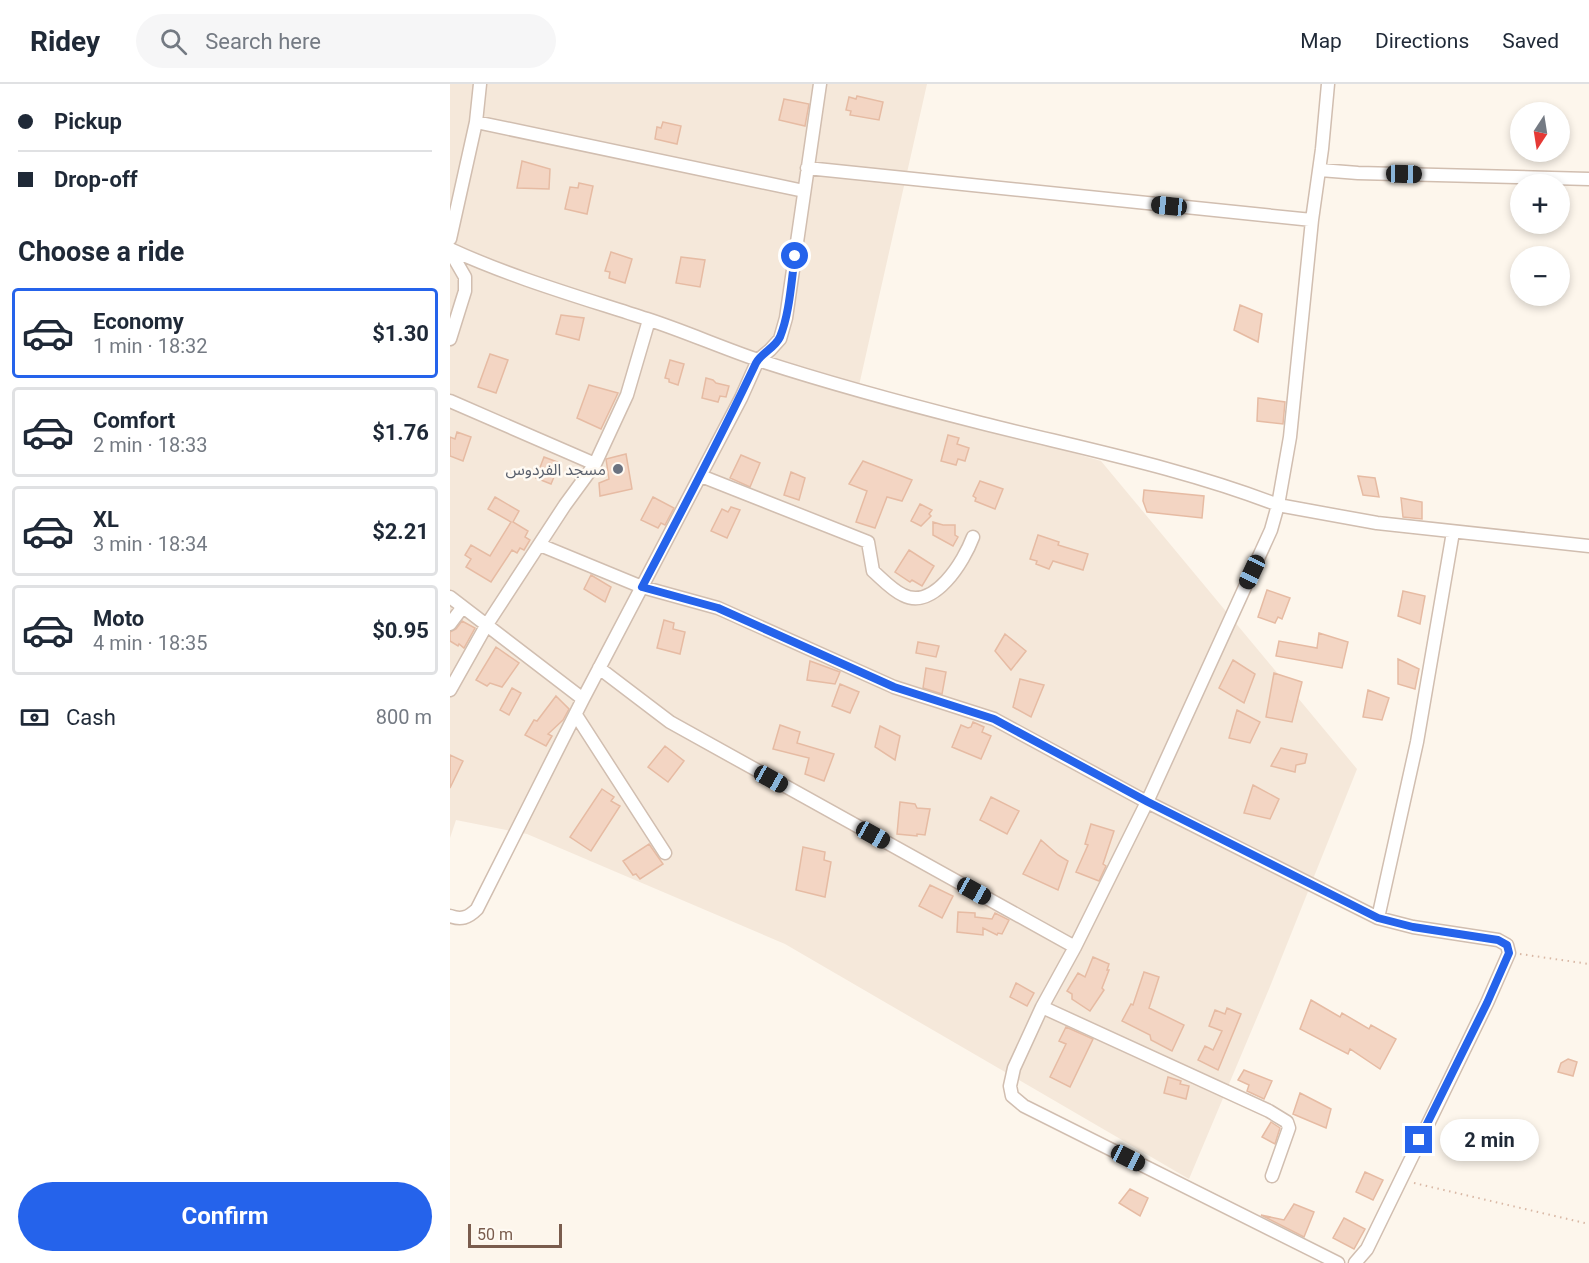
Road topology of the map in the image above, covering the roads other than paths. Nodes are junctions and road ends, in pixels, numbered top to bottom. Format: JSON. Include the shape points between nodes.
{"nodes":[{"id":1,"x":480,"y":84,"type":"edge"},
{"id":2,"x":820,"y":84,"type":"edge"},
{"id":3,"x":1328,"y":84,"type":"edge"},
{"id":4,"x":476,"y":122,"type":"junction"},
{"id":5,"x":807,"y":168,"type":"junction"},
{"id":6,"x":1320,"y":170,"type":"junction"},
{"id":7,"x":1589,"y":179,"type":"edge"},
{"id":8,"x":804,"y":191,"type":"junction"},
{"id":9,"x":1312,"y":220,"type":"junction"},
{"id":10,"x":450,"y":239,"type":"edge"},
{"id":11,"x":450,"y":250,"type":"edge"},
{"id":12,"x":649,"y":320,"type":"junction"},
{"id":13,"x":450,"y":339,"type":"edge"},
{"id":14,"x":758,"y":360,"type":"junction"},
{"id":15,"x":450,"y":401,"type":"edge"},
{"id":16,"x":595,"y":464,"type":"junction"},
{"id":17,"x":701,"y":476,"type":"junction"},
{"id":18,"x":1278,"y":505,"type":"junction"},
{"id":19,"x":1453,"y":532,"type":"junction"},
{"id":20,"x":973,"y":537,"type":"dead end"},
{"id":21,"x":540,"y":545,"type":"junction"},
{"id":22,"x":1589,"y":546,"type":"edge"},
{"id":23,"x":642,"y":587,"type":"junction"},
{"id":24,"x":450,"y":597,"type":"edge"},
{"id":25,"x":462,"y":608,"type":"junction"},
{"id":26,"x":450,"y":624,"type":"edge"},
{"id":27,"x":486,"y":626,"type":"junction"},
{"id":28,"x":599,"y":668,"type":"junction"},
{"id":29,"x":450,"y":690,"type":"edge"},
{"id":30,"x":583,"y":699,"type":"junction"},
{"id":31,"x":576,"y":715,"type":"junction"},
{"id":32,"x":1148,"y":802,"type":"junction"},
{"id":33,"x":665,"y":852,"type":"dead end"},
{"id":34,"x":450,"y":916,"type":"edge"},
{"id":35,"x":1378,"y":918,"type":"junction"},
{"id":36,"x":1075,"y":947,"type":"junction"},
{"id":37,"x":1042,"y":1007,"type":"junction"},
{"id":38,"x":1272,"y":1176,"type":"dead end"},
{"id":39,"x":1338,"y":1263,"type":"edge"},
{"id":40,"x":1355,"y":1263,"type":"edge"}],
"edges":[{"from":1,"to":4,"type":"street"},
{"from":2,"to":5,"type":"street"},
{"from":3,"to":6,"type":"street"},
{"from":4,"to":8,"type":"street"},
{"from":4,"to":10,"type":"street"},
{"from":5,"to":8,"type":"street"},
{"from":5,"to":9,"type":"street"},
{"from":6,"to":7,"type":"street"},
{"from":6,"to":9,"type":"street"},
{"from":8,"to":14,"type":"street","via":[[786,318],[780,339]]},
{"from":9,"to":18,"type":"street","via":[[1290,437]]},
{"from":11,"to":12,"type":"street"},
{"from":11,"to":13,"type":"street","via":[[465,277],[465,291]]},
{"from":12,"to":14,"type":"street"},
{"from":12,"to":16,"type":"street","via":[[627,395]]},
{"from":14,"to":17,"type":"street"},
{"from":14,"to":18,"type":"street","via":[[835,384],[1223,486]]},
{"from":15,"to":16,"type":"street"},
{"from":16,"to":21,"type":"street"},
{"from":17,"to":20,"type":"street","via":[[868,542],[873,571],[905,597],[920,597],[940,589]]},
{"from":17,"to":23,"type":"street"},
{"from":18,"to":19,"type":"street","via":[[1377,524]]},
{"from":18,"to":32,"type":"street","via":[[1271,530]]},
{"from":19,"to":22,"type":"street"},
{"from":19,"to":35,"type":"street","via":[[1417,742]]},
{"from":21,"to":23,"type":"street"},
{"from":21,"to":27,"type":"street"},
{"from":23,"to":28,"type":"street"},
{"from":23,"to":32,"type":"street","via":[[718,608],[894,687],[994,719]]},
{"from":24,"to":25,"type":"street"},
{"from":25,"to":26,"type":"street"},
{"from":25,"to":27,"type":"street"},
{"from":27,"to":29,"type":"street"},
{"from":27,"to":30,"type":"street"},
{"from":28,"to":30,"type":"street"},
{"from":28,"to":36,"type":"street","via":[[670,722]]},
{"from":30,"to":31,"type":"street"},
{"from":31,"to":33,"type":"street"},
{"from":31,"to":34,"type":"street","via":[[477,909],[461,919]]},
{"from":32,"to":35,"type":"street"},
{"from":32,"to":36,"type":"street"},
{"from":35,"to":40,"type":"street","via":[[1498,940],[1507,945],[1509,953],[1367,1249]]},
{"from":36,"to":37,"type":"street"},
{"from":37,"to":38,"type":"street","via":[[1287,1122],[1289,1128]]},
{"from":37,"to":39,"type":"street","via":[[1014,1068],[1012,1096],[1024,1106]]}]}
